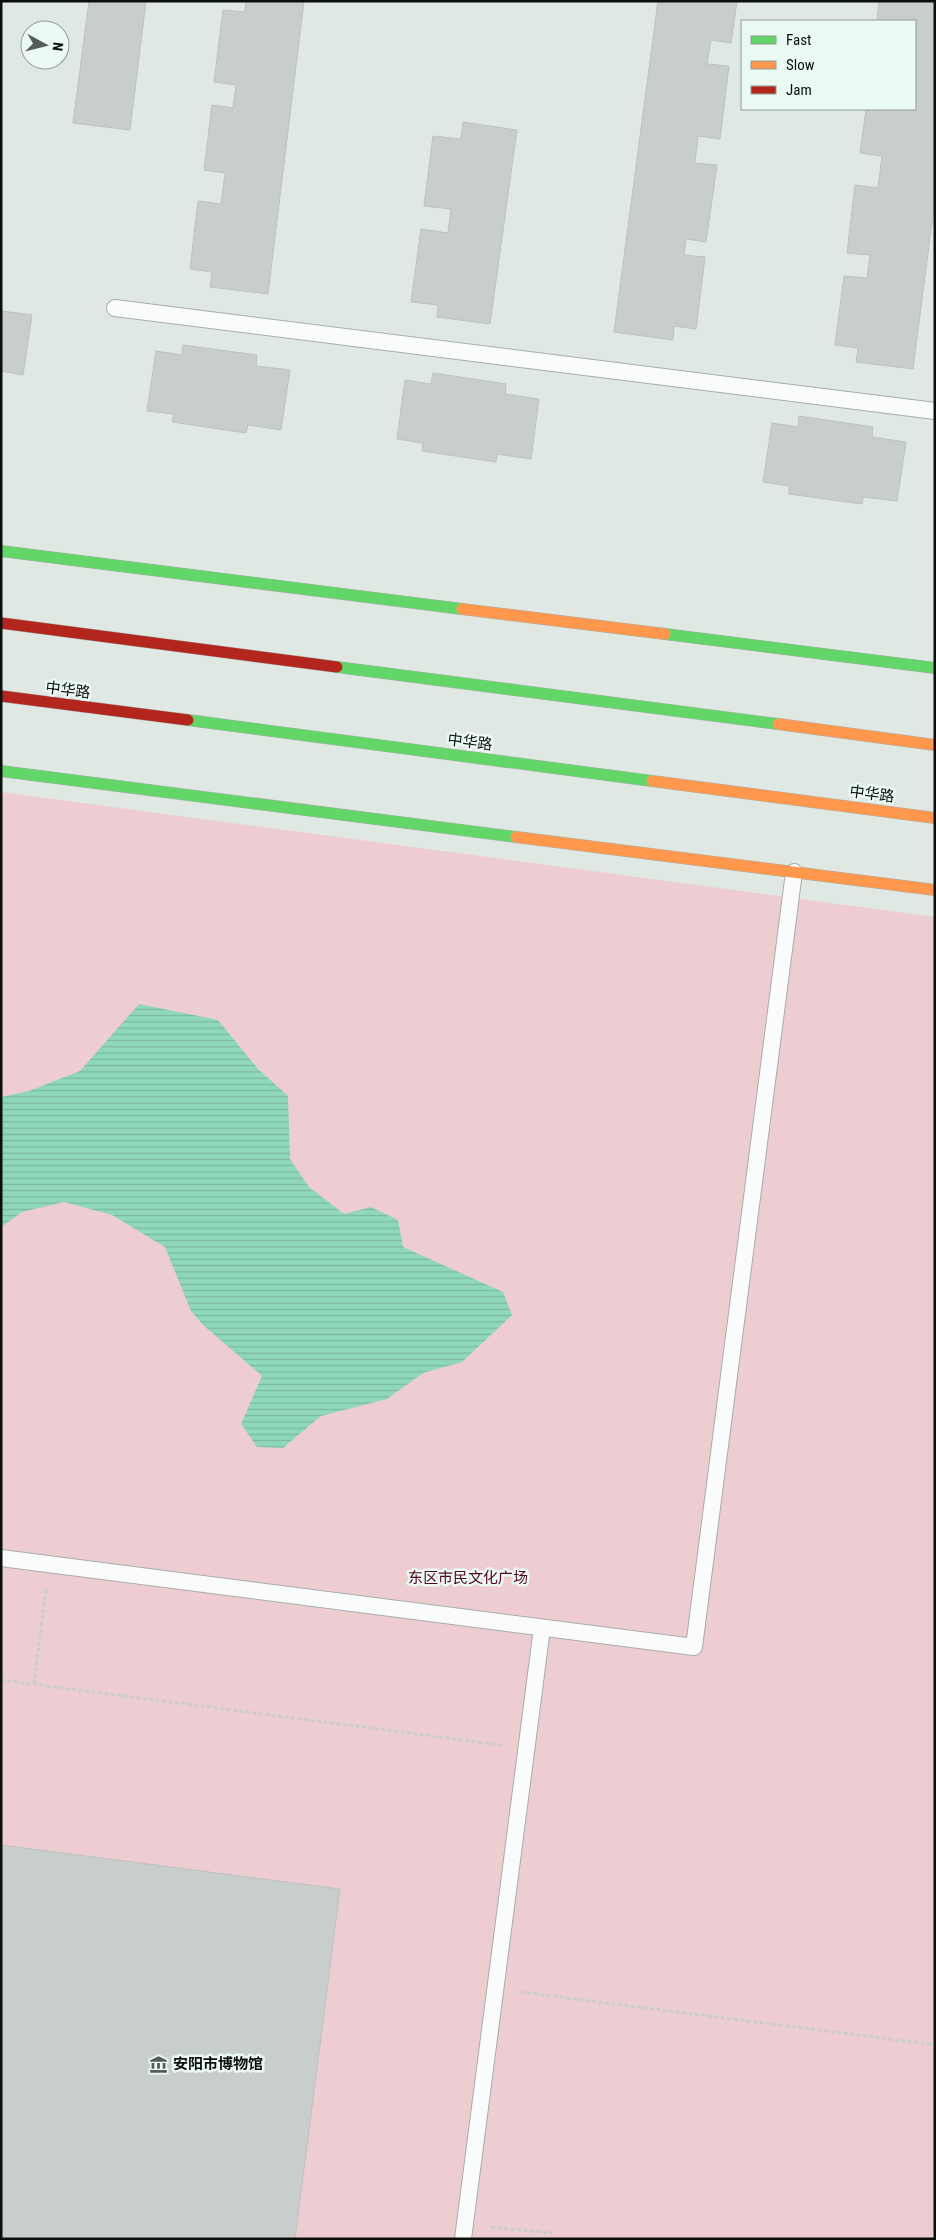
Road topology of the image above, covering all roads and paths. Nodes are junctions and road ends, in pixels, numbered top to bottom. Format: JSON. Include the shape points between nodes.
{"nodes":[{"id":1,"x":115,"y":308,"type":"dead end"},
{"id":2,"x":935,"y":411,"type":"edge"},
{"id":3,"x":1,"y":550,"type":"edge"},
{"id":4,"x":1,"y":623,"type":"edge"},
{"id":5,"x":935,"y":668,"type":"edge"},
{"id":6,"x":1,"y":696,"type":"edge"},
{"id":7,"x":935,"y":745,"type":"edge"},
{"id":8,"x":1,"y":771,"type":"edge"},
{"id":9,"x":935,"y":818,"type":"edge"},
{"id":10,"x":794,"y":872,"type":"junction"},
{"id":11,"x":935,"y":890,"type":"edge"},
{"id":12,"x":1,"y":1558,"type":"edge"},
{"id":13,"x":49,"y":1564,"type":"junction"},
{"id":14,"x":542,"y":1628,"type":"junction"},
{"id":15,"x":1,"y":1680,"type":"edge"},
{"id":16,"x":34,"y":1684,"type":"junction"},
{"id":17,"x":526,"y":1748,"type":"junction"},
{"id":18,"x":496,"y":1989,"type":"junction"},
{"id":19,"x":935,"y":2045,"type":"edge"},
{"id":20,"x":464,"y":2231,"type":"edge"},
{"id":21,"x":552,"y":2233,"type":"dead end"}],
"edges":[{"from":1,"to":2,"type":"lane"},
{"from":3,"to":5,"type":"main road"},
{"from":4,"to":7,"type":"main road"},
{"from":6,"to":9,"type":"main road","name":"中华路"},
{"from":8,"to":10,"type":"main road"},
{"from":10,"to":11,"type":"main road"},
{"from":10,"to":14,"type":"lane","via":[[694,1647]]},
{"from":12,"to":13,"type":"lane"},
{"from":13,"to":14,"type":"lane"},
{"from":13,"to":16,"type":"path"},
{"from":14,"to":17,"type":"lane"},
{"from":15,"to":16,"type":"path"},
{"from":16,"to":17,"type":"path"},
{"from":17,"to":18,"type":"lane"},
{"from":18,"to":19,"type":"path"},
{"from":18,"to":20,"type":"lane"},
{"from":20,"to":21,"type":"path"}]}
